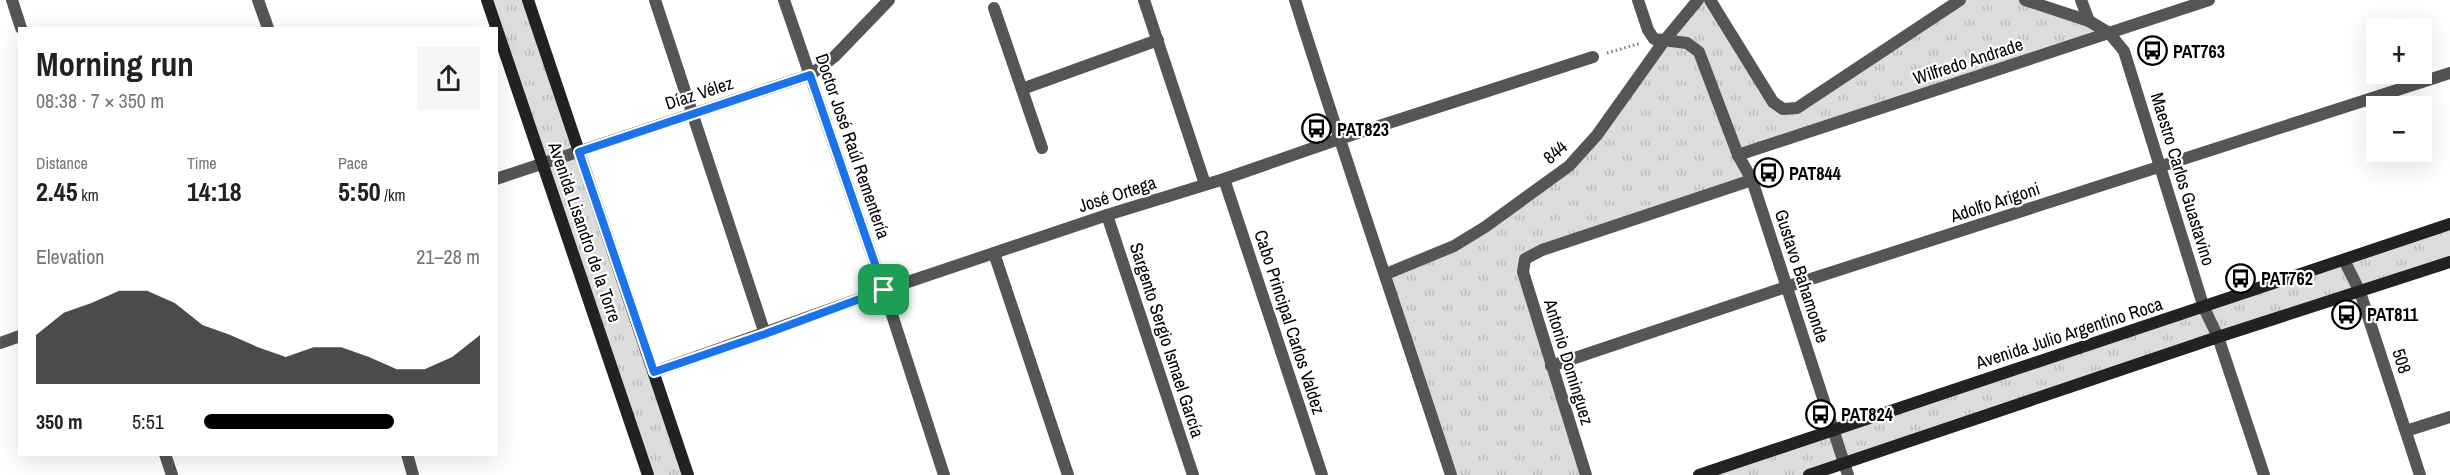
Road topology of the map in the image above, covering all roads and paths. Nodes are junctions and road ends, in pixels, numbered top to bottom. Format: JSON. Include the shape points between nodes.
{"nodes":[{"id":1,"x":12,"y":0,"type":"edge"},
{"id":2,"x":258,"y":0,"type":"edge"},
{"id":3,"x":487,"y":0,"type":"edge"},
{"id":4,"x":528,"y":0,"type":"edge"},
{"id":5,"x":655,"y":0,"type":"edge"},
{"id":6,"x":784,"y":0,"type":"edge"},
{"id":7,"x":1144,"y":0,"type":"edge"},
{"id":8,"x":1295,"y":0,"type":"edge"},
{"id":9,"x":1638,"y":0,"type":"edge"},
{"id":10,"x":1698,"y":0,"type":"edge"},
{"id":11,"x":1710,"y":0,"type":"edge"},
{"id":12,"x":1960,"y":0,"type":"edge"},
{"id":13,"x":2025,"y":0,"type":"edge"},
{"id":14,"x":2081,"y":0,"type":"edge"},
{"id":15,"x":2209,"y":0,"type":"edge"},
{"id":16,"x":889,"y":1,"type":"edge"},
{"id":17,"x":994,"y":8,"type":"dead end"},
{"id":18,"x":2089,"y":21,"type":"junction"},
{"id":19,"x":21,"y":27,"type":"edge"},
{"id":20,"x":268,"y":27,"type":"edge"},
{"id":21,"x":496,"y":27,"type":"edge"},
{"id":22,"x":498,"y":32,"type":"edge"},
{"id":23,"x":2109,"y":33,"type":"junction"},
{"id":24,"x":1158,"y":40,"type":"junction"},
{"id":25,"x":1659,"y":40,"type":"junction"},
{"id":26,"x":1593,"y":57,"type":"joint"},
{"id":27,"x":2450,"y":73,"type":"edge"},
{"id":28,"x":810,"y":75,"type":"junction"},
{"id":29,"x":1022,"y":89,"type":"junction"},
{"id":30,"x":692,"y":114,"type":"junction"},
{"id":31,"x":1339,"y":139,"type":"junction"},
{"id":32,"x":1042,"y":148,"type":"dead end"},
{"id":33,"x":579,"y":152,"type":"junction"},
{"id":34,"x":1738,"y":155,"type":"junction"},
{"id":35,"x":543,"y":164,"type":"junction"},
{"id":36,"x":2162,"y":167,"type":"junction"},
{"id":37,"x":498,"y":178,"type":"edge"},
{"id":38,"x":1224,"y":179,"type":"junction"},
{"id":39,"x":1752,"y":180,"type":"junction"},
{"id":40,"x":1205,"y":184,"type":"junction"},
{"id":41,"x":1107,"y":215,"type":"junction"},
{"id":42,"x":2450,"y":224,"type":"edge"},
{"id":43,"x":994,"y":253,"type":"junction"},
{"id":44,"x":2344,"y":260,"type":"junction"},
{"id":45,"x":2450,"y":262,"type":"edge"},
{"id":46,"x":1386,"y":274,"type":"junction"},
{"id":47,"x":1786,"y":288,"type":"junction"},
{"id":48,"x":884,"y":290,"type":"junction"},
{"id":49,"x":2360,"y":292,"type":"junction"},
{"id":50,"x":2204,"y":308,"type":"junction"},
{"id":51,"x":765,"y":334,"type":"junction"},
{"id":52,"x":18,"y":337,"type":"edge"},
{"id":53,"x":2218,"y":337,"type":"junction"},
{"id":54,"x":0,"y":343,"type":"edge"},
{"id":55,"x":1551,"y":366,"type":"junction"},
{"id":56,"x":654,"y":372,"type":"junction"},
{"id":57,"x":2450,"y":417,"type":"edge"},
{"id":58,"x":1834,"y":430,"type":"junction"},
{"id":59,"x":2406,"y":431,"type":"junction"},
{"id":60,"x":166,"y":456,"type":"edge"},
{"id":61,"x":408,"y":456,"type":"edge"},
{"id":62,"x":1846,"y":469,"type":"edge"},
{"id":63,"x":172,"y":475,"type":"edge"},
{"id":64,"x":413,"y":475,"type":"edge"},
{"id":65,"x":648,"y":475,"type":"edge"},
{"id":66,"x":688,"y":475,"type":"edge"},
{"id":67,"x":944,"y":475,"type":"edge"},
{"id":68,"x":1068,"y":475,"type":"edge"},
{"id":69,"x":1192,"y":475,"type":"edge"},
{"id":70,"x":1322,"y":475,"type":"edge"},
{"id":71,"x":1451,"y":475,"type":"edge"},
{"id":72,"x":1586,"y":475,"type":"edge"},
{"id":73,"x":1699,"y":475,"type":"edge"},
{"id":74,"x":1809,"y":475,"type":"edge"},
{"id":75,"x":2264,"y":475,"type":"edge"},
{"id":76,"x":2420,"y":475,"type":"edge"}],
"edges":[{"from":1,"to":19,"type":"street"},
{"from":2,"to":20,"type":"street"},
{"from":3,"to":21,"type":"main road","name":"Avenida Lisandro de la Torre"},
{"from":4,"to":33,"type":"main road","name":"Avenida Lisandro de la Torre"},
{"from":5,"to":30,"type":"street"},
{"from":6,"to":28,"type":"street","name":"Doctor José Raúl Rementería"},
{"from":7,"to":24,"type":"street"},
{"from":8,"to":31,"type":"street"},
{"from":9,"to":25,"type":"street","via":[[1648,30]]},
{"from":10,"to":25,"type":"street","name":"844"},
{"from":11,"to":12,"type":"street","via":[[1773,102],[1783,109],[1797,108]]},
{"from":13,"to":18,"type":"street"},
{"from":14,"to":18,"type":"street"},
{"from":15,"to":23,"type":"street","name":"Wilfredo Andrade"},
{"from":16,"to":28,"type":"street","name":"Díaz Vélez","via":[[834,57]]},
{"from":17,"to":29,"type":"street"},
{"from":18,"to":23,"type":"street"},
{"from":22,"to":35,"type":"main road","name":"Avenida Lisandro de la Torre"},
{"from":23,"to":34,"type":"street","name":"Wilfredo Andrade"},
{"from":23,"to":36,"type":"street","name":"Maestro Carlos Guastavino","via":[[2124,51]]},
{"from":24,"to":29,"type":"street"},
{"from":24,"to":40,"type":"street"},
{"from":25,"to":26,"type":"path"},
{"from":25,"to":34,"type":"street","name":"Gustavo Bahamonde","via":[[1687,43],[1698,52]]},
{"from":25,"to":46,"type":"street","name":"844","via":[[1598,135],[1569,166],[1454,246]]},
{"from":26,"to":31,"type":"street","name":"José Ortega"},
{"from":27,"to":36,"type":"street","name":"Adolfo Arigoni"},
{"from":28,"to":30,"type":"street","name":"Díaz Vélez"},
{"from":28,"to":48,"type":"street","name":"Doctor José Raúl Rementería"},
{"from":29,"to":32,"type":"street"},
{"from":30,"to":33,"type":"street","name":"Díaz Vélez"},
{"from":30,"to":51,"type":"street"},
{"from":31,"to":38,"type":"street","name":"José Ortega"},
{"from":31,"to":46,"type":"street"},
{"from":33,"to":35,"type":"street","name":"Díaz Vélez"},
{"from":33,"to":56,"type":"main road","name":"Avenida Lisandro de la Torre"},
{"from":34,"to":39,"type":"street","name":"Gustavo Bahamonde"},
{"from":35,"to":37,"type":"street","name":"Díaz Vélez"},
{"from":35,"to":65,"type":"main road","name":"Avenida Lisandro de la Torre"},
{"from":36,"to":47,"type":"street","name":"Adolfo Arigoni"},
{"from":36,"to":50,"type":"street","name":"Maestro Carlos Guastavino"},
{"from":38,"to":40,"type":"street","name":"José Ortega"},
{"from":38,"to":70,"type":"street","name":"Cabo Principal Carlos Valdez"},
{"from":39,"to":47,"type":"street","name":"Gustavo Bahamonde"},
{"from":39,"to":55,"type":"street","name":"Antonio Dominguez","via":[[1542,249],[1525,259],[1522,272]]},
{"from":40,"to":41,"type":"street","name":"José Ortega"},
{"from":41,"to":43,"type":"street","name":"José Ortega"},
{"from":41,"to":69,"type":"street","name":"Sargento Sergio Ismael García"},
{"from":42,"to":44,"type":"main road","name":"Avenida Julio Argentino Roca"},
{"from":43,"to":48,"type":"street","name":"José Ortega"},
{"from":43,"to":68,"type":"street"},
{"from":44,"to":49,"type":"street","name":"508"},
{"from":44,"to":50,"type":"main road","name":"Avenida Julio Argentino Roca"},
{"from":45,"to":49,"type":"main road"},
{"from":46,"to":71,"type":"street"},
{"from":47,"to":55,"type":"street","name":"Adolfo Arigoni"},
{"from":47,"to":58,"type":"street","name":"Gustavo Bahamonde"},
{"from":48,"to":51,"type":"street","name":"José Ortega"},
{"from":48,"to":67,"type":"street","name":"Doctor José Raúl Rementería"},
{"from":49,"to":53,"type":"main road"},
{"from":49,"to":59,"type":"street","name":"508"},
{"from":50,"to":53,"type":"street","name":"Maestro Carlos Guastavino"},
{"from":50,"to":58,"type":"main road","name":"Avenida Julio Argentino Roca"},
{"from":51,"to":56,"type":"street","name":"José Ortega"},
{"from":52,"to":54,"type":"street"},
{"from":53,"to":62,"type":"main road"},
{"from":53,"to":75,"type":"street","name":"Maestro Carlos Guastavino"},
{"from":55,"to":72,"type":"street","name":"Antonio Dominguez"},
{"from":56,"to":66,"type":"main road","name":"Avenida Lisandro de la Torre"},
{"from":57,"to":59,"type":"street"},
{"from":58,"to":62,"type":"street","name":"Gustavo Bahamonde"},
{"from":58,"to":73,"type":"main road","name":"Avenida Julio Argentino Roca"},
{"from":59,"to":76,"type":"street","name":"508"},
{"from":60,"to":63,"type":"street"},
{"from":61,"to":64,"type":"street"},
{"from":62,"to":74,"type":"main road"}]}
